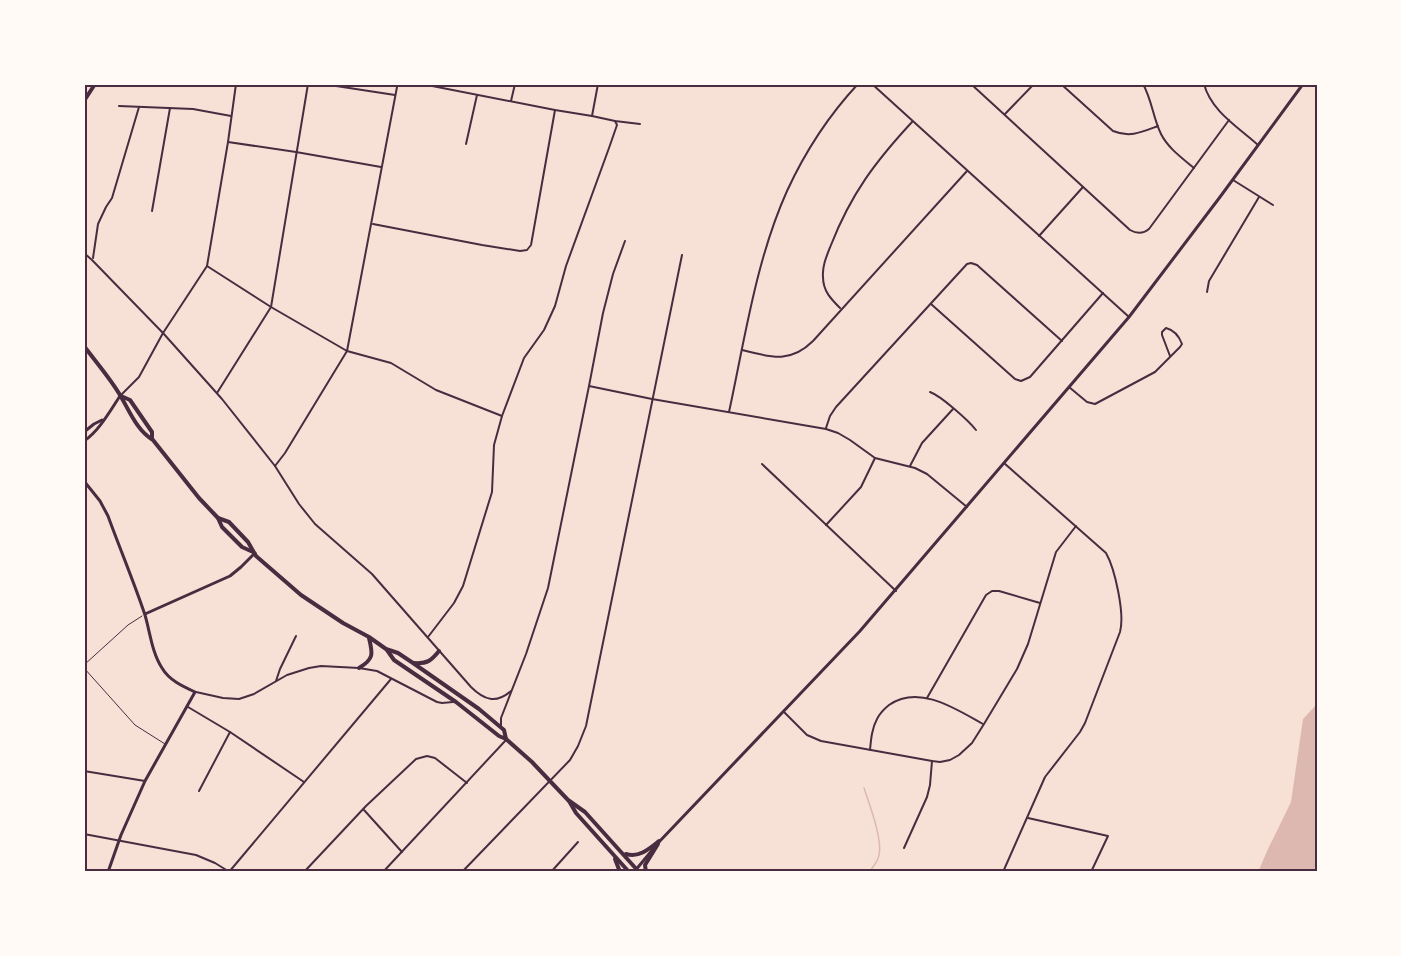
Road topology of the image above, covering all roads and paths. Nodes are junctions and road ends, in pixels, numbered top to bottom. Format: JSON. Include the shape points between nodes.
{"nodes":[{"id":1,"x":95,"y":84,"type":"edge"},
{"id":2,"x":236,"y":84,"type":"edge"},
{"id":3,"x":308,"y":84,"type":"edge"},
{"id":4,"x":323,"y":84,"type":"edge"},
{"id":5,"x":399,"y":84,"type":"edge"},
{"id":6,"x":422,"y":84,"type":"edge"},
{"id":7,"x":514,"y":84,"type":"edge"},
{"id":8,"x":598,"y":84,"type":"edge"},
{"id":9,"x":858,"y":84,"type":"edge"},
{"id":10,"x":872,"y":84,"type":"edge"},
{"id":11,"x":971,"y":84,"type":"edge"},
{"id":12,"x":1034,"y":84,"type":"edge"},
{"id":13,"x":1060,"y":84,"type":"edge"},
{"id":14,"x":1143,"y":84,"type":"edge"},
{"id":15,"x":1204,"y":84,"type":"edge"},
{"id":16,"x":1303,"y":84,"type":"edge"},
{"id":17,"x":430,"y":85,"type":"edge"},
{"id":18,"x":395,"y":95,"type":"junction"},
{"id":19,"x":477,"y":95,"type":"junction"},
{"id":20,"x":84,"y":101,"type":"edge"},
{"id":21,"x":512,"y":101,"type":"junction"},
{"id":22,"x":119,"y":106,"type":"dead end"},
{"id":23,"x":139,"y":107,"type":"junction"},
{"id":24,"x":170,"y":108,"type":"junction"},
{"id":25,"x":555,"y":110,"type":"junction"},
{"id":26,"x":1004,"y":115,"type":"junction"},
{"id":27,"x":231,"y":116,"type":"junction"},
{"id":28,"x":592,"y":116,"type":"junction"},
{"id":29,"x":1229,"y":120,"type":"junction"},
{"id":30,"x":615,"y":121,"type":"junction"},
{"id":31,"x":912,"y":122,"type":"junction"},
{"id":32,"x":640,"y":124,"type":"dead end"},
{"id":33,"x":1158,"y":126,"type":"junction"},
{"id":34,"x":228,"y":142,"type":"junction"},
{"id":35,"x":466,"y":144,"type":"dead end"},
{"id":36,"x":1258,"y":145,"type":"junction"},
{"id":37,"x":296,"y":152,"type":"junction"},
{"id":38,"x":381,"y":167,"type":"junction"},
{"id":39,"x":1194,"y":168,"type":"junction"},
{"id":40,"x":967,"y":171,"type":"junction"},
{"id":41,"x":1233,"y":180,"type":"junction"},
{"id":42,"x":1083,"y":187,"type":"junction"},
{"id":43,"x":1258,"y":197,"type":"junction"},
{"id":44,"x":1273,"y":205,"type":"dead end"},
{"id":45,"x":152,"y":211,"type":"dead end"},
{"id":46,"x":372,"y":224,"type":"junction"},
{"id":47,"x":1040,"y":236,"type":"junction"},
{"id":48,"x":625,"y":241,"type":"dead end"},
{"id":49,"x":84,"y":253,"type":"edge"},
{"id":50,"x":682,"y":255,"type":"dead end"},
{"id":51,"x":92,"y":260,"type":"junction"},
{"id":52,"x":207,"y":266,"type":"junction"},
{"id":53,"x":1207,"y":292,"type":"dead end"},
{"id":54,"x":1103,"y":293,"type":"junction"},
{"id":55,"x":930,"y":304,"type":"junction"},
{"id":56,"x":271,"y":307,"type":"junction"},
{"id":57,"x":841,"y":309,"type":"junction"},
{"id":58,"x":1130,"y":317,"type":"junction"},
{"id":59,"x":163,"y":333,"type":"junction"},
{"id":60,"x":1062,"y":340,"type":"junction"},
{"id":61,"x":84,"y":346,"type":"edge"},
{"id":62,"x":742,"y":350,"type":"junction"},
{"id":63,"x":347,"y":351,"type":"junction"},
{"id":64,"x":1170,"y":356,"type":"junction"},
{"id":65,"x":589,"y":386,"type":"junction"},
{"id":66,"x":1069,"y":387,"type":"junction"},
{"id":67,"x":930,"y":392,"type":"dead end"},
{"id":68,"x":217,"y":393,"type":"junction"},
{"id":69,"x":120,"y":396,"type":"junction"},
{"id":70,"x":652,"y":399,"type":"junction"},
{"id":71,"x":953,"y":409,"type":"junction"},
{"id":72,"x":729,"y":412,"type":"junction"},
{"id":73,"x":502,"y":416,"type":"junction"},
{"id":74,"x":103,"y":419,"type":"junction"},
{"id":75,"x":826,"y":429,"type":"junction"},
{"id":76,"x":976,"y":430,"type":"dead end"},
{"id":77,"x":84,"y":432,"type":"edge"},
{"id":78,"x":84,"y":441,"type":"edge"},
{"id":79,"x":875,"y":458,"type":"junction"},
{"id":80,"x":1004,"y":463,"type":"junction"},
{"id":81,"x":762,"y":464,"type":"dead end"},
{"id":82,"x":275,"y":466,"type":"junction"},
{"id":83,"x":909,"y":467,"type":"junction"},
{"id":84,"x":84,"y":481,"type":"edge"},
{"id":85,"x":967,"y":507,"type":"junction"},
{"id":86,"x":218,"y":518,"type":"junction"},
{"id":87,"x":826,"y":525,"type":"junction"},
{"id":88,"x":1076,"y":526,"type":"junction"},
{"id":89,"x":255,"y":553,"type":"junction"},
{"id":90,"x":896,"y":591,"type":"junction"},
{"id":91,"x":1040,"y":603,"type":"junction"},
{"id":92,"x":144,"y":614,"type":"junction"},
{"id":93,"x":296,"y":636,"type":"dead end"},
{"id":94,"x":369,"y":637,"type":"junction"},
{"id":95,"x":428,"y":637,"type":"junction"},
{"id":96,"x":386,"y":649,"type":"junction"},
{"id":97,"x":439,"y":651,"type":"junction"},
{"id":98,"x":413,"y":663,"type":"junction"},
{"id":99,"x":84,"y":665,"type":"edge"},
{"id":100,"x":84,"y":668,"type":"edge"},
{"id":101,"x":359,"y":668,"type":"junction"},
{"id":102,"x":392,"y":678,"type":"junction"},
{"id":103,"x":276,"y":681,"type":"junction"},
{"id":104,"x":511,"y":691,"type":"junction"},
{"id":105,"x":195,"y":692,"type":"junction"},
{"id":106,"x":927,"y":698,"type":"junction"},
{"id":107,"x":456,"y":702,"type":"junction"},
{"id":108,"x":186,"y":706,"type":"junction"},
{"id":109,"x":784,"y":712,"type":"junction"},
{"id":110,"x":984,"y":724,"type":"junction"},
{"id":111,"x":501,"y":727,"type":"junction"},
{"id":112,"x":230,"y":732,"type":"junction"},
{"id":113,"x":506,"y":739,"type":"junction"},
{"id":114,"x":165,"y":744,"type":"junction"},
{"id":115,"x":870,"y":750,"type":"junction"},
{"id":116,"x":932,"y":761,"type":"junction"},
{"id":117,"x":84,"y":771,"type":"edge"},
{"id":118,"x":549,"y":780,"type":"junction"},
{"id":119,"x":145,"y":781,"type":"junction"},
{"id":120,"x":304,"y":782,"type":"junction"},
{"id":121,"x":467,"y":783,"type":"junction"},
{"id":122,"x":199,"y":791,"type":"dead end"},
{"id":123,"x":568,"y":800,"type":"junction"},
{"id":124,"x":363,"y":809,"type":"junction"},
{"id":125,"x":1028,"y":818,"type":"junction"},
{"id":126,"x":84,"y":834,"type":"edge"},
{"id":127,"x":120,"y":840,"type":"junction"},
{"id":128,"x":659,"y":841,"type":"junction"},
{"id":129,"x":578,"y":842,"type":"dead end"},
{"id":130,"x":904,"y":848,"type":"dead end"},
{"id":131,"x":402,"y":852,"type":"junction"},
{"id":132,"x":624,"y":854,"type":"junction"},
{"id":133,"x":614,"y":856,"type":"junction"},
{"id":134,"x":636,"y":871,"type":"edge"},
{"id":135,"x":108,"y":872,"type":"edge"},
{"id":136,"x":230,"y":872,"type":"edge"},
{"id":137,"x":304,"y":872,"type":"edge"},
{"id":138,"x":383,"y":872,"type":"edge"},
{"id":139,"x":462,"y":872,"type":"edge"},
{"id":140,"x":551,"y":872,"type":"edge"},
{"id":141,"x":620,"y":872,"type":"edge"},
{"id":142,"x":629,"y":872,"type":"edge"},
{"id":143,"x":646,"y":872,"type":"edge"},
{"id":144,"x":1003,"y":872,"type":"edge"},
{"id":145,"x":1091,"y":872,"type":"edge"}],
"edges":[{"from":1,"to":20,"type":"main road"},
{"from":2,"to":27,"type":"street"},
{"from":3,"to":37,"type":"street"},
{"from":4,"to":18,"type":"street"},
{"from":5,"to":18,"type":"street"},
{"from":6,"to":17,"type":"street"},
{"from":7,"to":21,"type":"street"},
{"from":8,"to":28,"type":"street"},
{"from":9,"to":62,"type":"street","via":[[815,139],[786,192],[754,291]]},
{"from":10,"to":31,"type":"street"},
{"from":11,"to":26,"type":"street"},
{"from":12,"to":26,"type":"street"},
{"from":13,"to":33,"type":"street","via":[[1113,131],[1131,135]]},
{"from":14,"to":33,"type":"street"},
{"from":15,"to":29,"type":"street","via":[[1211,100]]},
{"from":16,"to":36,"type":"street"},
{"from":17,"to":19,"type":"street"},
{"from":18,"to":38,"type":"street"},
{"from":19,"to":21,"type":"street"},
{"from":19,"to":35,"type":"street"},
{"from":21,"to":25,"type":"street"},
{"from":22,"to":23,"type":"street"},
{"from":23,"to":24,"type":"street"},
{"from":23,"to":51,"type":"street","via":[[112,198],[98,224]]},
{"from":24,"to":27,"type":"street"},
{"from":24,"to":45,"type":"street"},
{"from":25,"to":28,"type":"street"},
{"from":25,"to":46,"type":"street","via":[[531,246],[527,250]]},
{"from":26,"to":42,"type":"street"},
{"from":27,"to":34,"type":"street"},
{"from":28,"to":30,"type":"street"},
{"from":29,"to":36,"type":"street"},
{"from":29,"to":39,"type":"street"},
{"from":30,"to":32,"type":"street"},
{"from":30,"to":73,"type":"street","via":[[555,306],[524,358]]},
{"from":31,"to":40,"type":"street"},
{"from":31,"to":57,"type":"street","via":[[882,155],[852,199],[824,263],[825,290]]},
{"from":33,"to":39,"type":"street","via":[[1167,143]]},
{"from":34,"to":37,"type":"street"},
{"from":34,"to":52,"type":"street"},
{"from":36,"to":41,"type":"street"},
{"from":37,"to":38,"type":"street"},
{"from":37,"to":56,"type":"street"},
{"from":38,"to":46,"type":"street"},
{"from":39,"to":42,"type":"street","via":[[1149,229],[1140,233],[1130,230]]},
{"from":40,"to":47,"type":"street"},
{"from":40,"to":57,"type":"street"},
{"from":41,"to":43,"type":"street"},
{"from":41,"to":58,"type":"street"},
{"from":42,"to":47,"type":"street"},
{"from":43,"to":44,"type":"street"},
{"from":43,"to":53,"type":"street","via":[[1209,281]]},
{"from":46,"to":63,"type":"street"},
{"from":47,"to":54,"type":"street"},
{"from":48,"to":65,"type":"street","via":[[603,313]]},
{"from":49,"to":51,"type":"street"},
{"from":50,"to":70,"type":"street"},
{"from":51,"to":59,"type":"street"},
{"from":52,"to":56,"type":"street"},
{"from":52,"to":59,"type":"street"},
{"from":54,"to":58,"type":"street"},
{"from":54,"to":60,"type":"street"},
{"from":55,"to":60,"type":"street","via":[[964,266],[973,263]]},
{"from":55,"to":60,"type":"street","via":[[1019,381],[1030,377]]},
{"from":55,"to":75,"type":"street","via":[[836,407]]},
{"from":56,"to":63,"type":"street"},
{"from":56,"to":68,"type":"street"},
{"from":57,"to":62,"type":"street","via":[[798,352],[774,357]]},
{"from":58,"to":66,"type":"street"},
{"from":59,"to":68,"type":"street"},
{"from":59,"to":69,"type":"street","via":[[139,377]]},
{"from":61,"to":69,"type":"main road"},
{"from":62,"to":72,"type":"street"},
{"from":63,"to":73,"type":"street","via":[[391,363],[436,390]]},
{"from":63,"to":82,"type":"street"},
{"from":64,"to":64,"type":"street","via":[[1182,342],[1166,328],[1162,335]]},
{"from":64,"to":66,"type":"street","via":[[1155,372],[1095,404]]},
{"from":65,"to":70,"type":"street"},
{"from":65,"to":104,"type":"street","via":[[548,588]]},
{"from":66,"to":80,"type":"street"},
{"from":67,"to":71,"type":"street"},
{"from":68,"to":82,"type":"street"},
{"from":69,"to":74,"type":"street"},
{"from":69,"to":86,"type":"main road","via":[[146,436]]},
{"from":70,"to":72,"type":"street"},
{"from":70,"to":118,"type":"street","via":[[588,721],[570,760]]},
{"from":71,"to":76,"type":"street"},
{"from":71,"to":83,"type":"street","via":[[922,443]]},
{"from":72,"to":75,"type":"street"},
{"from":73,"to":95,"type":"street","via":[[494,445],[492,492],[463,586]]},
{"from":74,"to":77,"type":"street"},
{"from":74,"to":78,"type":"street","via":[[98,430]]},
{"from":75,"to":79,"type":"street"},
{"from":79,"to":83,"type":"street"},
{"from":79,"to":87,"type":"street","via":[[861,487]]},
{"from":80,"to":85,"type":"street"},
{"from":80,"to":88,"type":"street"},
{"from":81,"to":87,"type":"street"},
{"from":82,"to":95,"type":"street","via":[[315,524],[368,569]]},
{"from":83,"to":85,"type":"street","via":[[929,476]]},
{"from":84,"to":92,"type":"street","via":[[108,516]]},
{"from":85,"to":90,"type":"street"},
{"from":86,"to":89,"type":"main road","via":[[229,522]]},
{"from":86,"to":89,"type":"main road","via":[[241,546]]},
{"from":87,"to":90,"type":"street"},
{"from":88,"to":91,"type":"street","via":[[1056,552]]},
{"from":88,"to":125,"type":"street","via":[[1104,550],[1109,560],[1122,623],[1085,723],[1045,777]]},
{"from":89,"to":92,"type":"street","via":[[230,576]]},
{"from":89,"to":94,"type":"main road","via":[[301,595]]},
{"from":90,"to":109,"type":"street"},
{"from":91,"to":106,"type":"street","via":[[999,591],[986,595]]},
{"from":91,"to":110,"type":"street","via":[[1017,669]]},
{"from":92,"to":99,"type":"lane"},
{"from":92,"to":105,"type":"street","via":[[161,667],[169,677]]},
{"from":93,"to":103,"type":"street"},
{"from":94,"to":96,"type":"main road"},
{"from":94,"to":101,"type":"main road","via":[[371,657]]},
{"from":95,"to":97,"type":"street"},
{"from":96,"to":98,"type":"main road"},
{"from":96,"to":107,"type":"main road","via":[[394,660]]},
{"from":97,"to":98,"type":"main road","via":[[428,662]]},
{"from":97,"to":104,"type":"street","via":[[481,696],[490,700]]},
{"from":98,"to":111,"type":"main road"},
{"from":100,"to":114,"type":"lane","via":[[135,725]]},
{"from":101,"to":102,"type":"street"},
{"from":101,"to":103,"type":"street","via":[[321,666]]},
{"from":102,"to":107,"type":"street","via":[[437,702]]},
{"from":102,"to":120,"type":"street"},
{"from":103,"to":105,"type":"street","via":[[239,699]]},
{"from":104,"to":111,"type":"street"},
{"from":105,"to":108,"type":"street"},
{"from":106,"to":110,"type":"street","via":[[952,706]]},
{"from":106,"to":115,"type":"street","via":[[904,697],[884,709],[878,717]]},
{"from":107,"to":113,"type":"main road"},
{"from":108,"to":112,"type":"street"},
{"from":108,"to":114,"type":"street"},
{"from":109,"to":115,"type":"street","via":[[814,739]]},
{"from":109,"to":128,"type":"street"},
{"from":110,"to":116,"type":"street","via":[[959,755]]},
{"from":111,"to":113,"type":"main road"},
{"from":112,"to":120,"type":"street"},
{"from":112,"to":122,"type":"street"},
{"from":113,"to":118,"type":"main road"},
{"from":113,"to":121,"type":"street"},
{"from":114,"to":119,"type":"street"},
{"from":115,"to":116,"type":"street"},
{"from":116,"to":130,"type":"street","via":[[927,797]]},
{"from":117,"to":119,"type":"street"},
{"from":118,"to":123,"type":"main road"},
{"from":118,"to":139,"type":"street"},
{"from":119,"to":127,"type":"street"},
{"from":120,"to":136,"type":"street"},
{"from":121,"to":124,"type":"street","via":[[439,760],[423,756]]},
{"from":121,"to":131,"type":"street"},
{"from":123,"to":132,"type":"main road","via":[[585,812]]},
{"from":123,"to":133,"type":"main road"},
{"from":124,"to":131,"type":"street"},
{"from":124,"to":137,"type":"street"},
{"from":125,"to":144,"type":"street"},
{"from":125,"to":145,"type":"street","via":[[1108,836]]},
{"from":126,"to":127,"type":"street"},
{"from":127,"to":135,"type":"street"},
{"from":127,"to":136,"type":"street","via":[[196,855]]},
{"from":128,"to":132,"type":"main road","via":[[642,854]]},
{"from":128,"to":134,"type":"street"},
{"from":128,"to":143,"type":"main road","via":[[645,865]]},
{"from":129,"to":140,"type":"street"},
{"from":131,"to":138,"type":"street"},
{"from":132,"to":134,"type":"main road"},
{"from":133,"to":141,"type":"main road"},
{"from":133,"to":142,"type":"main road"}]}
